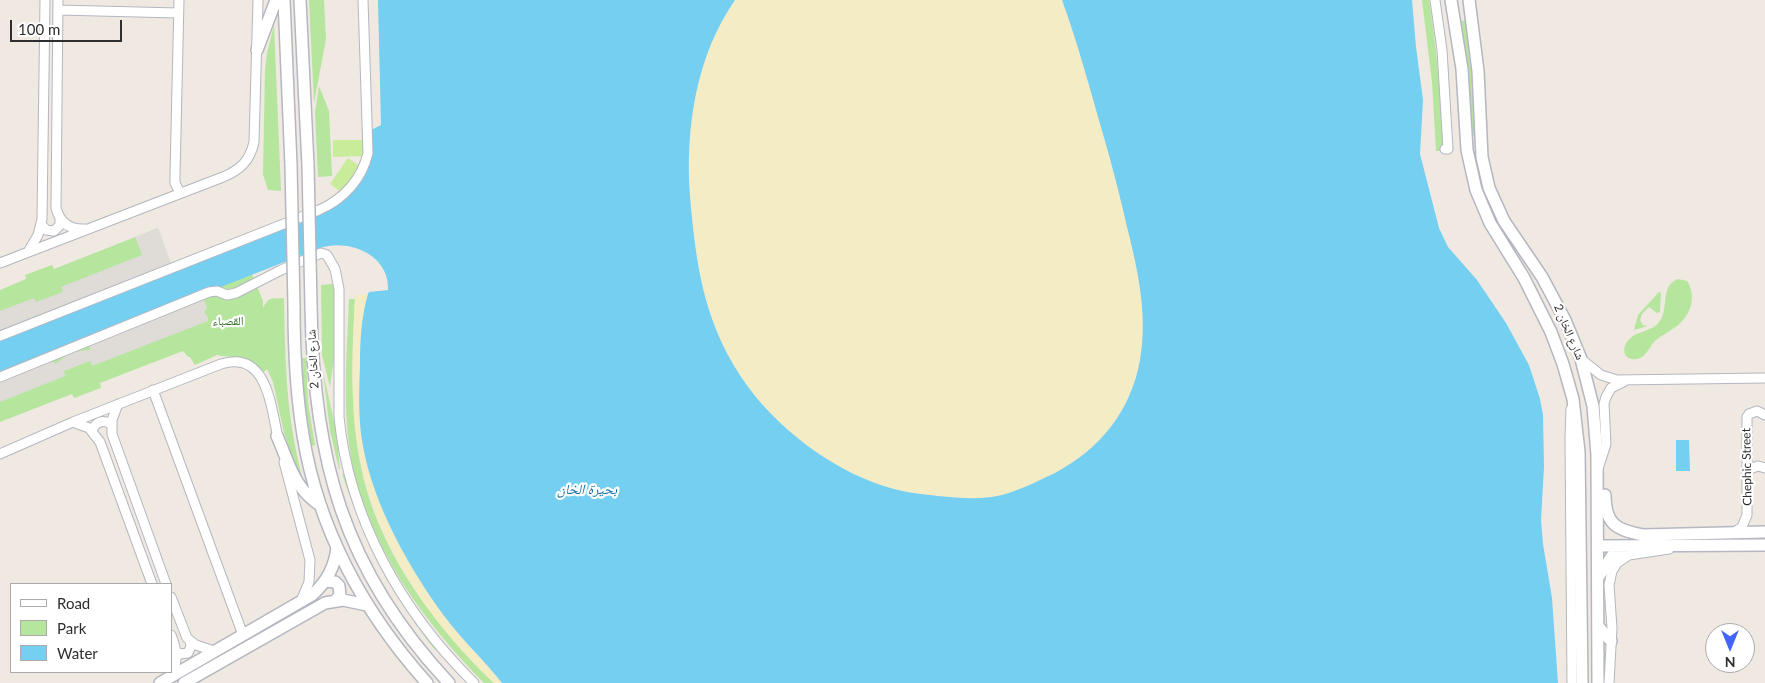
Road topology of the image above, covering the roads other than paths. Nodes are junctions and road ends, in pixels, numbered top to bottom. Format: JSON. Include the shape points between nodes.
{"nodes":[{"id":1,"x":45,"y":0,"type":"edge"},
{"id":2,"x":58,"y":0,"type":"edge"},
{"id":3,"x":179,"y":0,"type":"edge"},
{"id":4,"x":258,"y":0,"type":"edge"},
{"id":5,"x":276,"y":0,"type":"edge"},
{"id":6,"x":284,"y":0,"type":"edge"},
{"id":7,"x":300,"y":0,"type":"edge"},
{"id":8,"x":363,"y":0,"type":"edge"},
{"id":9,"x":1434,"y":0,"type":"edge"},
{"id":10,"x":1451,"y":0,"type":"edge"},
{"id":11,"x":1469,"y":0,"type":"edge"},
{"id":12,"x":58,"y":10,"type":"junction"},
{"id":13,"x":178,"y":14,"type":"junction"},
{"id":14,"x":257,"y":50,"type":"junction"},
{"id":15,"x":1481,"y":141,"type":"junction"},
{"id":16,"x":1466,"y":142,"type":"junction"},
{"id":17,"x":1445,"y":149,"type":"dead end"},
{"id":18,"x":1484,"y":164,"type":"junction"},
{"id":19,"x":1470,"y":167,"type":"junction"},
{"id":20,"x":180,"y":193,"type":"junction"},
{"id":21,"x":60,"y":219,"type":"junction"},
{"id":22,"x":41,"y":224,"type":"junction"},
{"id":23,"x":88,"y":229,"type":"junction"},
{"id":24,"x":28,"y":252,"type":"junction"},
{"id":25,"x":0,"y":263,"type":"edge"},
{"id":26,"x":0,"y":336,"type":"edge"},
{"id":27,"x":1581,"y":359,"type":"junction"},
{"id":28,"x":0,"y":376,"type":"edge"},
{"id":29,"x":1765,"y":378,"type":"edge"},
{"id":30,"x":1625,"y":381,"type":"junction"},
{"id":31,"x":153,"y":390,"type":"junction"},
{"id":32,"x":1573,"y":399,"type":"junction"},
{"id":33,"x":118,"y":404,"type":"junction"},
{"id":34,"x":1765,"y":415,"type":"edge"},
{"id":35,"x":73,"y":422,"type":"junction"},
{"id":36,"x":111,"y":424,"type":"junction"},
{"id":37,"x":92,"y":431,"type":"junction"},
{"id":38,"x":277,"y":436,"type":"junction"},
{"id":39,"x":0,"y":454,"type":"edge"},
{"id":40,"x":1765,"y":468,"type":"edge"},
{"id":41,"x":1747,"y":470,"type":"junction"},
{"id":42,"x":1597,"y":472,"type":"junction"},
{"id":43,"x":321,"y":506,"type":"junction"},
{"id":44,"x":1733,"y":532,"type":"junction"},
{"id":45,"x":1765,"y":532,"type":"edge"},
{"id":46,"x":1765,"y":545,"type":"edge"},
{"id":47,"x":1598,"y":546,"type":"junction"},
{"id":48,"x":1631,"y":546,"type":"junction"},
{"id":49,"x":1681,"y":546,"type":"junction"},
{"id":50,"x":336,"y":547,"type":"junction"},
{"id":51,"x":1598,"y":578,"type":"junction"},
{"id":52,"x":326,"y":581,"type":"junction"},
{"id":53,"x":152,"y":583,"type":"edge"},
{"id":54,"x":166,"y":583,"type":"edge"},
{"id":55,"x":336,"y":600,"type":"junction"},
{"id":56,"x":172,"y":601,"type":"edge"},
{"id":57,"x":301,"y":601,"type":"junction"},
{"id":58,"x":367,"y":606,"type":"junction"},
{"id":59,"x":1598,"y":626,"type":"junction"},
{"id":60,"x":243,"y":635,"type":"junction"},
{"id":61,"x":172,"y":638,"type":"edge"},
{"id":62,"x":190,"y":641,"type":"junction"},
{"id":63,"x":1611,"y":641,"type":"junction"},
{"id":64,"x":176,"y":651,"type":"junction"},
{"id":65,"x":214,"y":651,"type":"junction"},
{"id":66,"x":172,"y":676,"type":"junction"},
{"id":67,"x":160,"y":683,"type":"edge"},
{"id":68,"x":184,"y":683,"type":"edge"},
{"id":69,"x":428,"y":683,"type":"edge"},
{"id":70,"x":450,"y":683,"type":"edge"},
{"id":71,"x":474,"y":683,"type":"edge"},
{"id":72,"x":1572,"y":683,"type":"edge"},
{"id":73,"x":1582,"y":683,"type":"edge"},
{"id":74,"x":1598,"y":683,"type":"edge"},
{"id":75,"x":1610,"y":683,"type":"edge"}],
"edges":[{"from":1,"to":22,"type":"street"},
{"from":2,"to":12,"type":"street"},
{"from":3,"to":13,"type":"street"},
{"from":4,"to":14,"type":"street"},
{"from":5,"to":14,"type":"street"},
{"from":6,"to":43,"type":"street","name":"شارع الخان 2","bridge":true,"via":[[296,371],[307,459]]},
{"from":7,"to":70,"type":"street","name":"شارع الخان 2","bridge":true,"via":[[308,165],[312,364],[329,472],[360,557],[384,600],[417,646]]},
{"from":8,"to":26,"type":"street","via":[[368,153],[361,173],[343,195],[319,210]]},
{"from":9,"to":17,"type":"street","via":[[1445,80],[1448,149]]},
{"from":10,"to":16,"type":"street","name":"شارع الخان 2","via":[[1462,69]]},
{"from":11,"to":15,"type":"street","name":"شارع الخان 2","via":[[1478,70]]},
{"from":12,"to":13,"type":"street"},
{"from":12,"to":21,"type":"street","via":[[56,202]]},
{"from":13,"to":20,"type":"street","via":[[175,179]]},
{"from":14,"to":20,"type":"street","via":[[254,142],[249,157],[231,174]]},
{"from":15,"to":16,"type":"street"},
{"from":15,"to":18,"type":"street","name":"شارع الخان 2"},
{"from":16,"to":19,"type":"street","name":"شارع الخان 2"},
{"from":18,"to":19,"type":"street"},
{"from":18,"to":27,"type":"street","name":"شارع الخان 2","via":[[1499,210],[1559,307]]},
{"from":19,"to":32,"type":"street","name":"شارع الخان 2","via":[[1490,223],[1551,332]]},
{"from":20,"to":23,"type":"street"},
{"from":21,"to":22,"type":"street","via":[[60,225],[54,231],[46,230]]},
{"from":21,"to":23,"type":"street","via":[[74,229]]},
{"from":22,"to":24,"type":"street"},
{"from":23,"to":24,"type":"street"},
{"from":24,"to":25,"type":"street"},
{"from":27,"to":30,"type":"street","via":[[1601,375]]},
{"from":27,"to":42,"type":"street","name":"شارع الخان 2","via":[[1594,414]]},
{"from":28,"to":71,"type":"street","via":[[209,292],[217,290],[233,294],[289,266],[321,253],[328,255],[339,289],[341,435],[357,500],[375,544],[403,597]]},
{"from":29,"to":30,"type":"street"},
{"from":30,"to":42,"type":"street","via":[[1611,388],[1606,397],[1606,444]]},
{"from":31,"to":33,"type":"street"},
{"from":31,"to":38,"type":"street","via":[[226,362],[247,364],[260,374],[265,383]]},
{"from":31,"to":60,"type":"street"},
{"from":32,"to":72,"type":"street","via":[[1570,428]]},
{"from":32,"to":73,"type":"street","name":"شارع الخان 2","via":[[1579,452]]},
{"from":33,"to":35,"type":"street"},
{"from":33,"to":36,"type":"street"},
{"from":34,"to":41,"type":"street","name":"Chephic Street","via":[[1757,411],[1747,417]]},
{"from":35,"to":37,"type":"street"},
{"from":35,"to":39,"type":"street"},
{"from":36,"to":37,"type":"street","via":[[100,422]]},
{"from":36,"to":54,"type":"street","via":[[113,439]]},
{"from":37,"to":53,"type":"street","via":[[100,442]]},
{"from":38,"to":43,"type":"street","via":[[296,480],[304,492]]},
{"from":38,"to":57,"type":"street","via":[[310,560],[309,582]]},
{"from":40,"to":41,"type":"street","via":[[1758,466]]},
{"from":41,"to":44,"type":"street","name":"Chephic Street","via":[[1747,514],[1742,527]]},
{"from":42,"to":44,"type":"street","via":[[1604,490],[1607,516],[1621,530],[1643,535]]},
{"from":42,"to":47,"type":"street","name":"شارع الخان 2"},
{"from":43,"to":50,"type":"street","name":"شارع الخان 2"},
{"from":44,"to":45,"type":"street"},
{"from":46,"to":49,"type":"street"},
{"from":47,"to":48,"type":"street"},
{"from":47,"to":51,"type":"street","name":"شارع الخان 2"},
{"from":48,"to":49,"type":"street"},
{"from":48,"to":51,"type":"street","via":[[1612,556]]},
{"from":49,"to":63,"type":"street","via":[[1629,555],[1614,567],[1609,585]]},
{"from":50,"to":52,"type":"street","via":[[334,565]]},
{"from":50,"to":58,"type":"street","name":"شارع الخان 2"},
{"from":51,"to":59,"type":"street","name":"شارع الخان 2"},
{"from":52,"to":55,"type":"street","via":[[339,586],[340,595]]},
{"from":52,"to":57,"type":"street"},
{"from":55,"to":58,"type":"street","via":[[350,600]]},
{"from":55,"to":68,"type":"street","via":[[320,605]]},
{"from":56,"to":62,"type":"street"},
{"from":57,"to":60,"type":"street"},
{"from":58,"to":69,"type":"street","name":"شارع الخان 2"},
{"from":59,"to":63,"type":"street"},
{"from":59,"to":74,"type":"street","name":"شارع الخان 2"},
{"from":60,"to":65,"type":"street"},
{"from":61,"to":64,"type":"street"},
{"from":62,"to":64,"type":"street","via":[[192,646],[188,653]]},
{"from":62,"to":65,"type":"street"},
{"from":63,"to":75,"type":"street"},
{"from":64,"to":66,"type":"street"},
{"from":65,"to":66,"type":"street"},
{"from":66,"to":67,"type":"street"}]}
